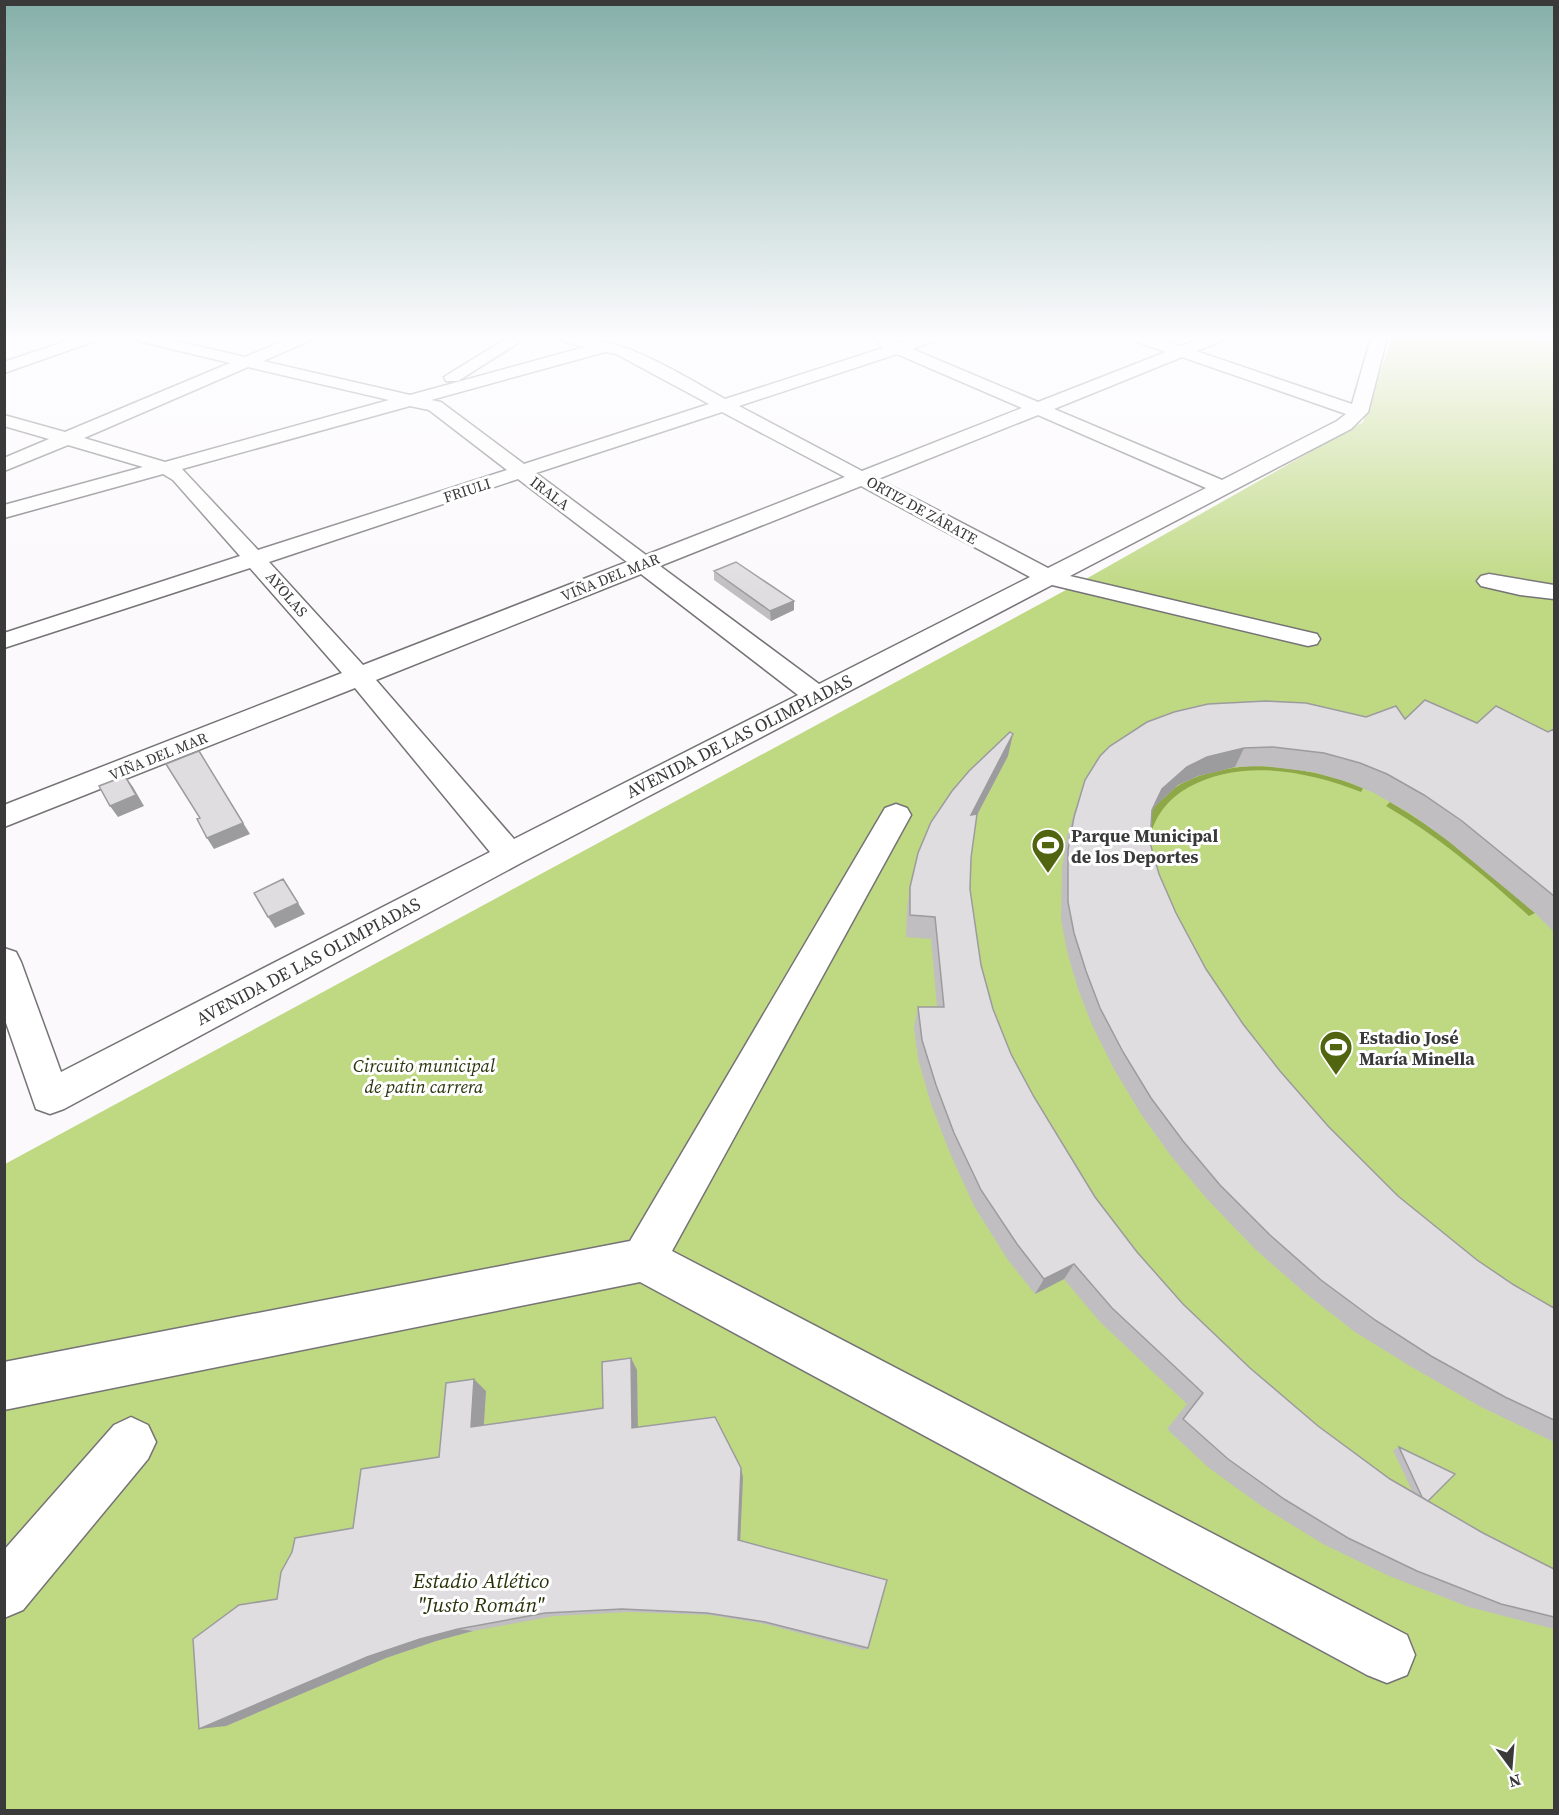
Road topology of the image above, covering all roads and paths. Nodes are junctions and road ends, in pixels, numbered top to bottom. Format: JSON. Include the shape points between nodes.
{"nodes":[{"id":1,"x":13,"y":423,"type":"edge"},
{"id":2,"x":104,"y":423,"type":"edge"},
{"id":3,"x":330,"y":423,"type":"edge"},
{"id":4,"x":457,"y":423,"type":"edge"},
{"id":5,"x":670,"y":423,"type":"edge"},
{"id":6,"x":757,"y":423,"type":"edge"},
{"id":7,"x":1000,"y":423,"type":"edge"},
{"id":8,"x":1076,"y":423,"type":"edge"},
{"id":9,"x":1347,"y":423,"type":"edge"},
{"id":10,"x":66,"y":439,"type":"junction"},
{"id":11,"x":4,"y":465,"type":"edge"},
{"id":12,"x":166,"y":468,"type":"junction"},
{"id":13,"x":522,"y":472,"type":"junction"},
{"id":14,"x":863,"y":477,"type":"junction"},
{"id":15,"x":1222,"y":487,"type":"junction"},
{"id":16,"x":4,"y":512,"type":"edge"},
{"id":17,"x":256,"y":559,"type":"junction"},
{"id":18,"x":643,"y":564,"type":"junction"},
{"id":19,"x":1047,"y":578,"type":"junction"},
{"id":20,"x":1489,"y":581,"type":"dead end"},
{"id":21,"x":1554,"y":592,"type":"edge"},
{"id":22,"x":1308,"y":639,"type":"dead end"},
{"id":23,"x":4,"y":641,"type":"edge"},
{"id":24,"x":359,"y":677,"type":"junction"},
{"id":25,"x":817,"y":696,"type":"junction"},
{"id":26,"x":896,"y":815,"type":"dead end"},
{"id":27,"x":4,"y":817,"type":"edge"},
{"id":28,"x":510,"y":855,"type":"junction"},
{"id":29,"x":4,"y":962,"type":"edge"},
{"id":30,"x":643,"y":1260,"type":"junction"},
{"id":31,"x":4,"y":1386,"type":"edge"},
{"id":32,"x":131,"y":1442,"type":"dead end"},
{"id":33,"x":4,"y":1592,"type":"edge"},
{"id":34,"x":1387,"y":1655,"type":"dead end"}],
"edges":[{"from":1,"to":10,"type":"street","name":"AYOLAS"},
{"from":2,"to":10,"type":"street"},
{"from":3,"to":12,"type":"street"},
{"from":4,"to":13,"type":"street","name":"IRALA"},
{"from":5,"to":13,"type":"street","name":"FRIULI"},
{"from":6,"to":14,"type":"street","name":"ORTIZ DE ZÁRATE"},
{"from":7,"to":14,"type":"street","name":"VIÑA DEL MAR"},
{"from":8,"to":15,"type":"street"},
{"from":9,"to":15,"type":"street","name":"AVENIDA DE LAS OLIMPIADAS"},
{"from":10,"to":11,"type":"street"},
{"from":10,"to":12,"type":"street","name":"AYOLAS"},
{"from":12,"to":16,"type":"street"},
{"from":12,"to":17,"type":"street","name":"AYOLAS","via":[[180,476]]},
{"from":13,"to":17,"type":"street","name":"FRIULI"},
{"from":13,"to":18,"type":"street","name":"IRALA"},
{"from":14,"to":18,"type":"street","name":"VIÑA DEL MAR"},
{"from":14,"to":19,"type":"street","name":"ORTIZ DE ZÁRATE"},
{"from":15,"to":19,"type":"street","name":"AVENIDA DE LAS OLIMPIADAS"},
{"from":17,"to":23,"type":"street","name":"FRIULI"},
{"from":17,"to":24,"type":"street","name":"AYOLAS"},
{"from":18,"to":24,"type":"street","name":"VIÑA DEL MAR"},
{"from":18,"to":25,"type":"street","name":"IRALA"},
{"from":19,"to":22,"type":"street","name":"ORTIZ DE ZÁRATE"},
{"from":19,"to":25,"type":"street","name":"AVENIDA DE LAS OLIMPIADAS"},
{"from":20,"to":21,"type":"street"},
{"from":24,"to":27,"type":"street","name":"VIÑA DEL MAR"},
{"from":24,"to":28,"type":"street","name":"AYOLAS"},
{"from":25,"to":28,"type":"street","name":"AVENIDA DE LAS OLIMPIADAS"},
{"from":26,"to":30,"type":"street"},
{"from":28,"to":29,"type":"street","name":"AVENIDA DE LAS OLIMPIADAS","via":[[50,1097]]},
{"from":30,"to":31,"type":"street"},
{"from":30,"to":34,"type":"street"},
{"from":32,"to":33,"type":"street"}]}
